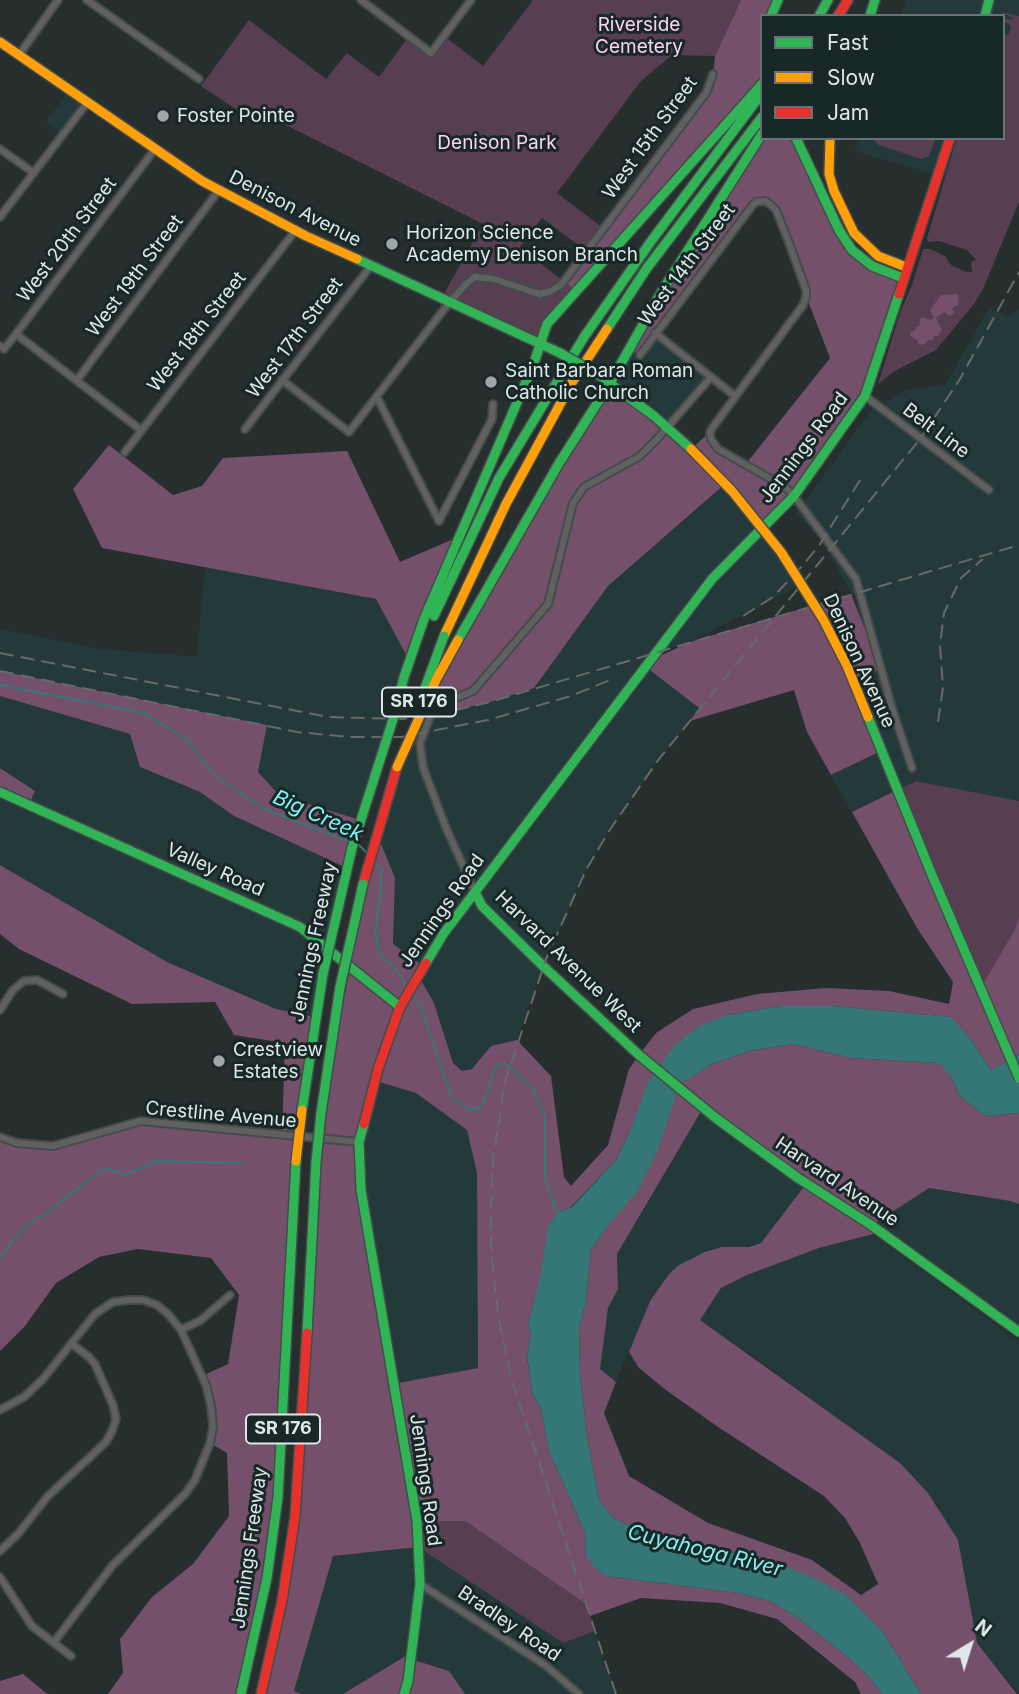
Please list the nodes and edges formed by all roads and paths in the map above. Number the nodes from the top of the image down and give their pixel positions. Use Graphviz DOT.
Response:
graph roads {
  1 [pos="58,0"];
  2 [pos="87,0"];
  3 [pos="361,0"];
  4 [pos="471,0"];
  5 [pos="0,43"];
  6 [pos="19,55"];
  7 [pos="713,74"];
  8 [pos="199,79"];
  9 [pos="757,93"];
  10 [pos="87,103"];
  11 [pos="760,120"];
  12 [pos="760,137"];
  13 [pos="797,140"];
  14 [pos="830,140"];
  15 [pos="949,140"];
  16 [pos="0,149"];
  17 [pos="155,149"];
  18 [pos="34,173"];
  19 [pos="219,190"];
  20 [pos="0,217"];
  21 [pos="295,231"];
  22 [pos="370,267"];
  23 [pos="906,267"];
  24 [pos="903,278"];
  25 [pos="449,303"];
  26 [pos="655,333"];
  27 [pos="16,334"];
  28 [pos="540,342"];
  29 [pos="2,348"];
  30 [pos="640,355"];
  31 [pos="711,377"];
  32 [pos="77,380"];
  33 [pos="282,380"];
  34 [pos="606,380"];
  35 [pos="736,396"];
  36 [pos="865,396"];
  37 [pos="377,397"];
  38 [pos="492,404"];
  39 [pos="667,428"];
  40 [pos="245,429"];
  41 [pos="142,430"];
  42 [pos="125,452"];
  43 [pos="989,490"];
  44 [pos="794,496"];
  45 [pos="427,620"];
  46 [pos="397,768"];
  47 [pos="912,768"];
  48 [pos="0,792"];
  49 [pos="475,892"];
  50 [pos="63,994"];
  51 [pos="402,1003"];
  52 [pos="0,1010"];
  53 [pos="639,1055"];
  54 [pos="1019,1078"];
  55 [pos="0,1137"];
  56 [pos="359,1142"];
  57 [pos="230,1295"];
  58 [pos="181,1330"];
  59 [pos="1019,1332"];
  60 [pos="72,1344"];
  61 [pos="0,1410"];
  62 [pos="0,1551"];
  63 [pos="0,1577"];
  64 [pos="419,1584"];
  65 [pos="55,1641"];
  66 [pos="71,1656"];
  67 [pos="240,1694"];
  68 [pos="261,1694"];
  69 [pos="404,1694"];
  70 [pos="579,1694"];
  1 -- 6 [label="street"];
  2 -- 8 [label="street"];
  3 -- 4 [label="street"];
  5 -- 6 [label="main road, Denison Avenue"];
  6 -- 10 [label="main road, Denison Avenue"];
  7 -- 25 [label="street, West 15th Street"];
  9 -- 28 [label="main road"];
  9 -- 45 [label="main road"];
  10 -- 17 [label="main road, Denison Avenue"];
  10 -- 18 [label="street"];
  11 -- 46 [label="main road, Jennings Freeway / SR 176, bridge"];
  12 -- 34 [label="main road"];
  13 -- 24 [label="main road"];
  14 -- 23 [label="main road"];
  15 -- 23 [label="main road, Jennings Road"];
  16 -- 18 [label="street"];
  17 -- 19 [label="main road, Denison Avenue"];
  17 -- 27 [label="street, West 20th Street"];
  18 -- 20 [label="street"];
  19 -- 21 [label="main road, Denison Avenue"];
  19 -- 32 [label="street, West 19th Street"];
  21 -- 22 [label="main road, Denison Avenue"];
  21 -- 41 [label="street, West 18th Street"];
  22 -- 25 [label="main road, Denison Avenue"];
  22 -- 33 [label="street, West 17th Street"];
  23 -- 24 [label="main road, Jennings Road"];
  24 -- 36 [label="main road, Jennings Road"];
  25 -- 28 [label="main road, Denison Avenue"];
  25 -- 37 [label="street"];
  26 -- 30 [label="street, West 14th Street"];
  26 -- 31 [label="street"];
  26 -- 35 [label="street, West 14th Street"];
  27 -- 29 [label="street, West 20th Street"];
  27 -- 32 [label="street"];
  28 -- 34 [label="main road, Denison Avenue, bridge"];
  28 -- 45 [label="main road"];
  31 -- 35 [label="street"];
  31 -- 39 [label="street"];
  32 -- 41 [label="street"];
  33 -- 37 [label="street"];
  33 -- 40 [label="street, West 17th Street"];
  34 -- 39 [label="main road, Denison Avenue"];
  34 -- 46 [label="main road, bridge"];
  35 -- 44 [label="street"];
  36 -- 43 [label="street, Belt Line"];
  36 -- 44 [label="main road, Jennings Road"];
  37 -- 38 [label="street"];
  39 -- 49 [label="street"];
  39 -- 54 [label="main road, Denison Avenue, bridge"];
  41 -- 42 [label="street, West 18th Street"];
  44 -- 47 [label="street"];
  44 -- 49 [label="main road, Jennings Road"];
  45 -- 67 [label="main road, Jennings Freeway / SR 176, bridge"];
  46 -- 68 [label="main road, Jennings Freeway / SR 176, bridge"];
  48 -- 51 [label="main road, Valley Road"];
  49 -- 51 [label="main road, Jennings Road"];
  49 -- 53 [label="main road, Harvard Avenue West"];
  50 -- 52 [label="street"];
  51 -- 56 [label="main road, Jennings Road"];
  53 -- 59 [label="main road, Harvard Avenue"];
  55 -- 56 [label="street, Crestline Avenue"];
  56 -- 64 [label="main road, Jennings Road"];
  57 -- 58 [label="street"];
  58 -- 60 [label="street"];
  58 -- 65 [label="street"];
  60 -- 61 [label="street"];
  60 -- 62 [label="street"];
  63 -- 65 [label="street"];
  64 -- 69 [label="main road, Jennings Road"];
  64 -- 70 [label="street, Bradley Road"];
  65 -- 66 [label="street"];
}
